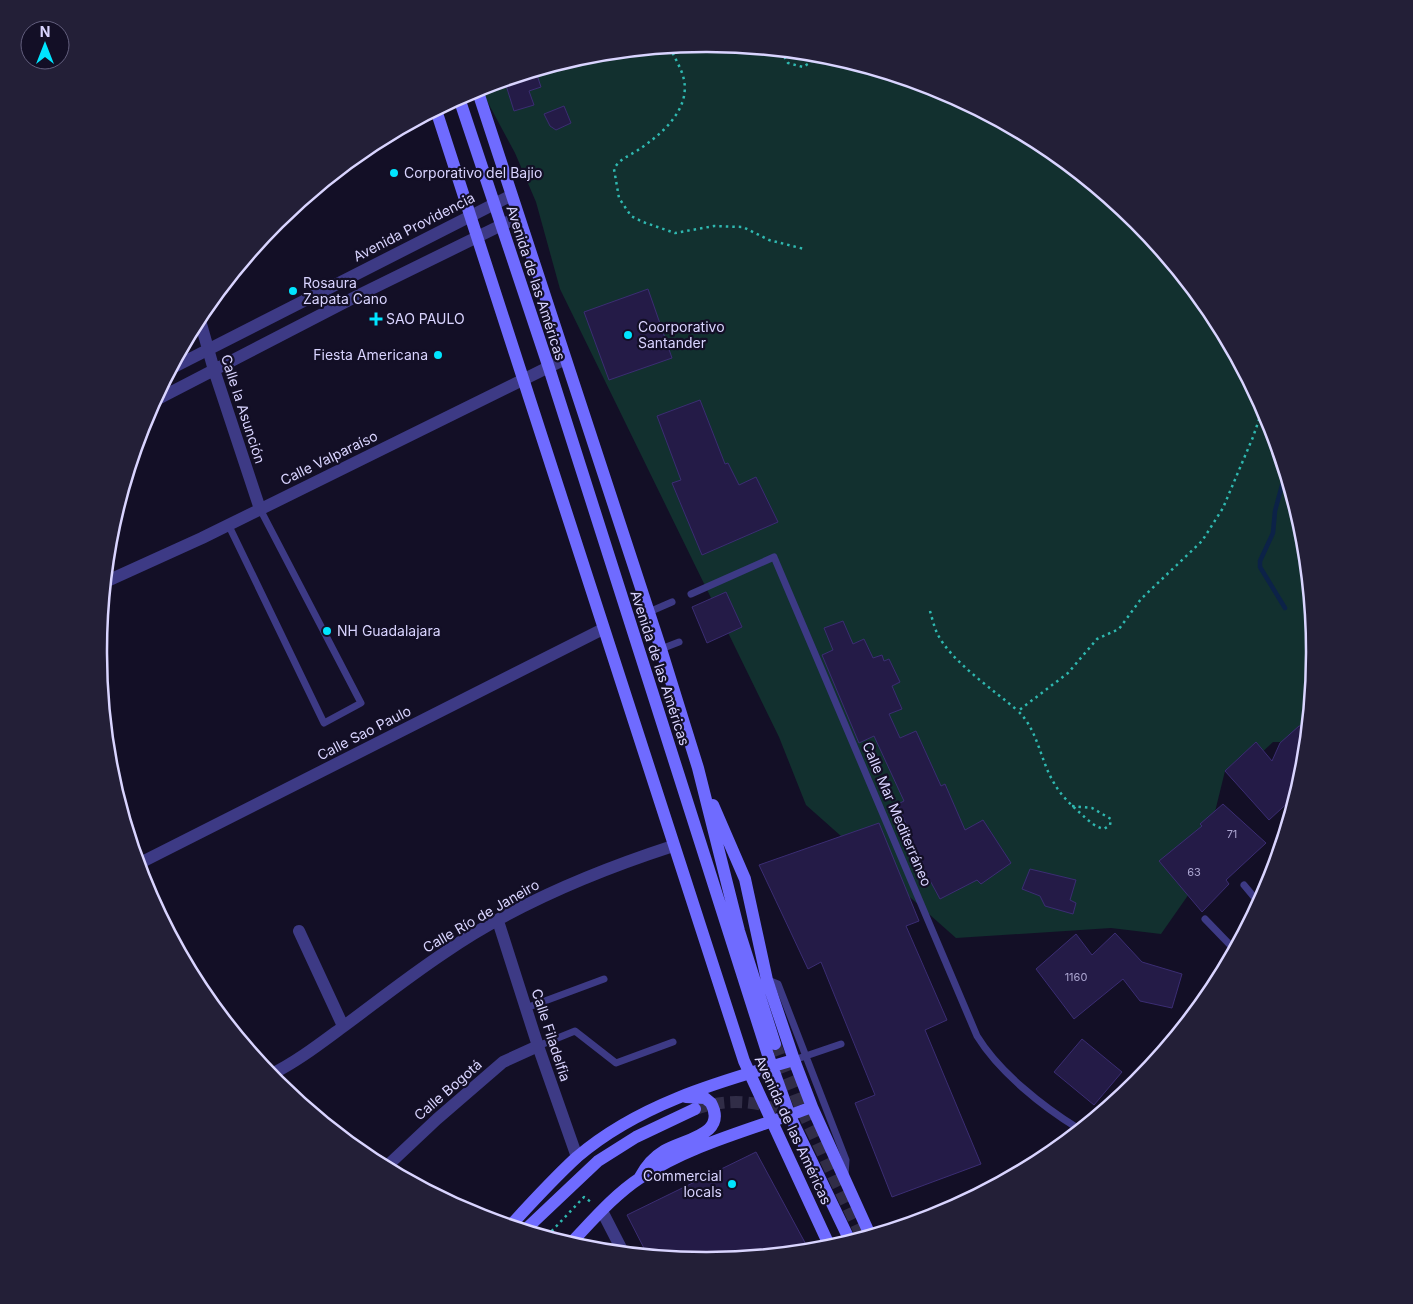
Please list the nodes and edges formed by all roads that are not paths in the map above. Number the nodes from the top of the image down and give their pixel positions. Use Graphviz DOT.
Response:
graph roads {
  1 [pos="479,97"];
  2 [pos="461,105"];
  3 [pos="438,116"];
  4 [pos="510,196"];
  5 [pos="494,203"];
  6 [pos="470,215"];
  7 [pos="518,217"];
  8 [pos="501,225"];
  9 [pos="477,236"];
  10 [pos="202,328"];
  11 [pos="208,349"];
  12 [pos="565,359"];
  13 [pos="181,363"];
  14 [pos="549,368"];
  15 [pos="214,370"];
  16 [pos="523,379"];
  17 [pos="165,395"];
  18 [pos="260,509"];
  19 [pos="228,524"];
  20 [pos="111,579"];
  21 [pos="691,594"];
  22 [pos="672,602"];
  23 [pos="649,612"];
  24 [pos="603,629"];
  25 [pos="679,642"];
  26 [pos="661,649"];
  27 [pos="698,768"];
  28 [pos="673,846"];
  29 [pos="145,860"];
  30 [pos="1244,885"];
  31 [pos="1253,896"];
  32 [pos="1205,919"];
  33 [pos="498,920"];
  34 [pos="299,931"];
  35 [pos="1230,945"];
  36 [pos="604,979"];
  37 [pos="767,980"];
  38 [pos="526,1008"];
  39 [pos="344,1026"];
  40 [pos="673,1042"];
  41 [pos="775,1044"];
  42 [pos="841,1044"];
  43 [pos="538,1046"];
  44 [pos="806,1054"];
  45 [pos="794,1060"];
  46 [pos="772,1066"];
  47 [pos="278,1070"];
  48 [pos="748,1073"];
  49 [pos="680,1097"];
  50 [pos="812,1107"];
  51 [pos="695,1109"];
  52 [pos="790,1116"];
  53 [pos="771,1123"];
  54 [pos="1074,1125"];
  55 [pos="577,1157"];
  56 [pos="392,1162"];
  57 [pos="639,1179"];
  58 [pos="845,1180"];
  59 [pos="602,1211"];
  60 [pos="515,1220"];
  61 [pos="530,1225"];
  62 [pos="867,1229"];
  63 [pos="847,1234"];
  64 [pos="577,1237"];
  65 [pos="826,1239"];
  66 [pos="619,1245"];
  1 -- 4 [label="main road, Avenida de las Américas"];
  2 -- 5 [label="main road, Avenida de las Américas"];
  3 -- 6 [label="main road, Avenida de las Américas"];
  4 -- 5 [label="street, Avenida Providencia"];
  4 -- 7 [label="main road, Avenida de las Américas"];
  5 -- 6 [label="street, Avenida Providencia"];
  5 -- 8 [label="main road, Avenida de las Américas"];
  6 -- 9 [label="main road, Avenida de las Américas"];
  6 -- 11 [label="street, Avenida Providencia"];
  7 -- 8 [label="street"];
  7 -- 12 [label="main road, Avenida de las Américas"];
  8 -- 9 [label="street"];
  8 -- 14 [label="main road, Avenida de las Américas"];
  9 -- 15 [label="street"];
  9 -- 16 [label="main road, Avenida de las Américas"];
  10 -- 11 [label="street, Calle la Asunción"];
  11 -- 13 [label="street, Avenida Providencia"];
  11 -- 15 [label="street, Calle la Asunción"];
  12 -- 14 [label="street, Calle Valparaíso"];
  12 -- 23 [label="main road, Avenida de las Américas"];
  14 -- 16 [label="street, Calle Valparaíso"];
  14 -- 46 [label="main road, Avenida de las Américas"];
  15 -- 17 [label="street"];
  15 -- 18 [label="street, Calle la Asunción"];
  16 -- 18 [label="street, Calle Valparaíso"];
  16 -- 24 [label="main road, Avenida de las Américas"];
  18 -- 19 [label="street, Calle Valparaíso"];
  18 -- 19 [label="lane"];
  19 -- 20 [label="street, Calle Valparaíso"];
  21 -- 54 [label="lane, Calle Mar Mediterráneo"];
  22 -- 23 [label="lane"];
  23 -- 26 [label="main road, Avenida de las Américas"];
  24 -- 28 [label="main road, Avenida de las Américas"];
  24 -- 29 [label="street, Calle Sao Paulo"];
  25 -- 26 [label="lane"];
  26 -- 27 [label="main road, Avenida de las Américas"];
  27 -- 37 [label="main road, Avenida de las Américas"];
  27 -- 41 [label="main road, Avenida de las Américas"];
  28 -- 33 [label="street, Calle Río de Janeiro"];
  28 -- 48 [label="main road, Avenida de las Américas"];
  30 -- 31 [label="lane"];
  32 -- 35 [label="lane"];
  33 -- 38 [label="street, Calle Filadelfia"];
  33 -- 39 [label="street, Calle Río de Janeiro"];
  34 -- 39 [label="street"];
  36 -- 38 [label="lane"];
  37 -- 44 [label="lane"];
  37 -- 45 [label="main road, Avenida de las Américas"];
  38 -- 43 [label="street, Calle Filadelfia"];
  39 -- 47 [label="street, Calle Río de Janeiro"];
  40 -- 43 [label="lane"];
  42 -- 44 [label="lane"];
  43 -- 55 [label="street, Calle Filadelfia"];
  43 -- 56 [label="street, Calle Bogotá"];
  44 -- 45 [label="lane"];
  44 -- 58 [label="lane"];
  45 -- 46 [label="main road"];
  45 -- 50 [label="main road, Avenida de las Américas"];
  46 -- 48 [label="main road"];
  46 -- 52 [label="main road, Avenida de las Américas"];
  48 -- 49 [label="main road"];
  48 -- 53 [label="main road, Avenida de las Américas"];
  49 -- 55 [label="main road"];
  49 -- 57 [label="main road"];
  50 -- 52 [label="main road"];
  50 -- 58 [label="main road, Avenida de las Américas"];
  51 -- 61 [label="main road"];
  52 -- 53 [label="main road"];
  52 -- 63 [label="main road, Avenida de las Américas"];
  53 -- 57 [label="main road"];
  53 -- 65 [label="main road, Avenida de las Américas"];
  55 -- 60 [label="main road"];
  57 -- 59 [label="main road"];
  58 -- 62 [label="main road, Avenida de las Américas"];
  59 -- 64 [label="main road"];
  59 -- 66 [label="street"];
}
